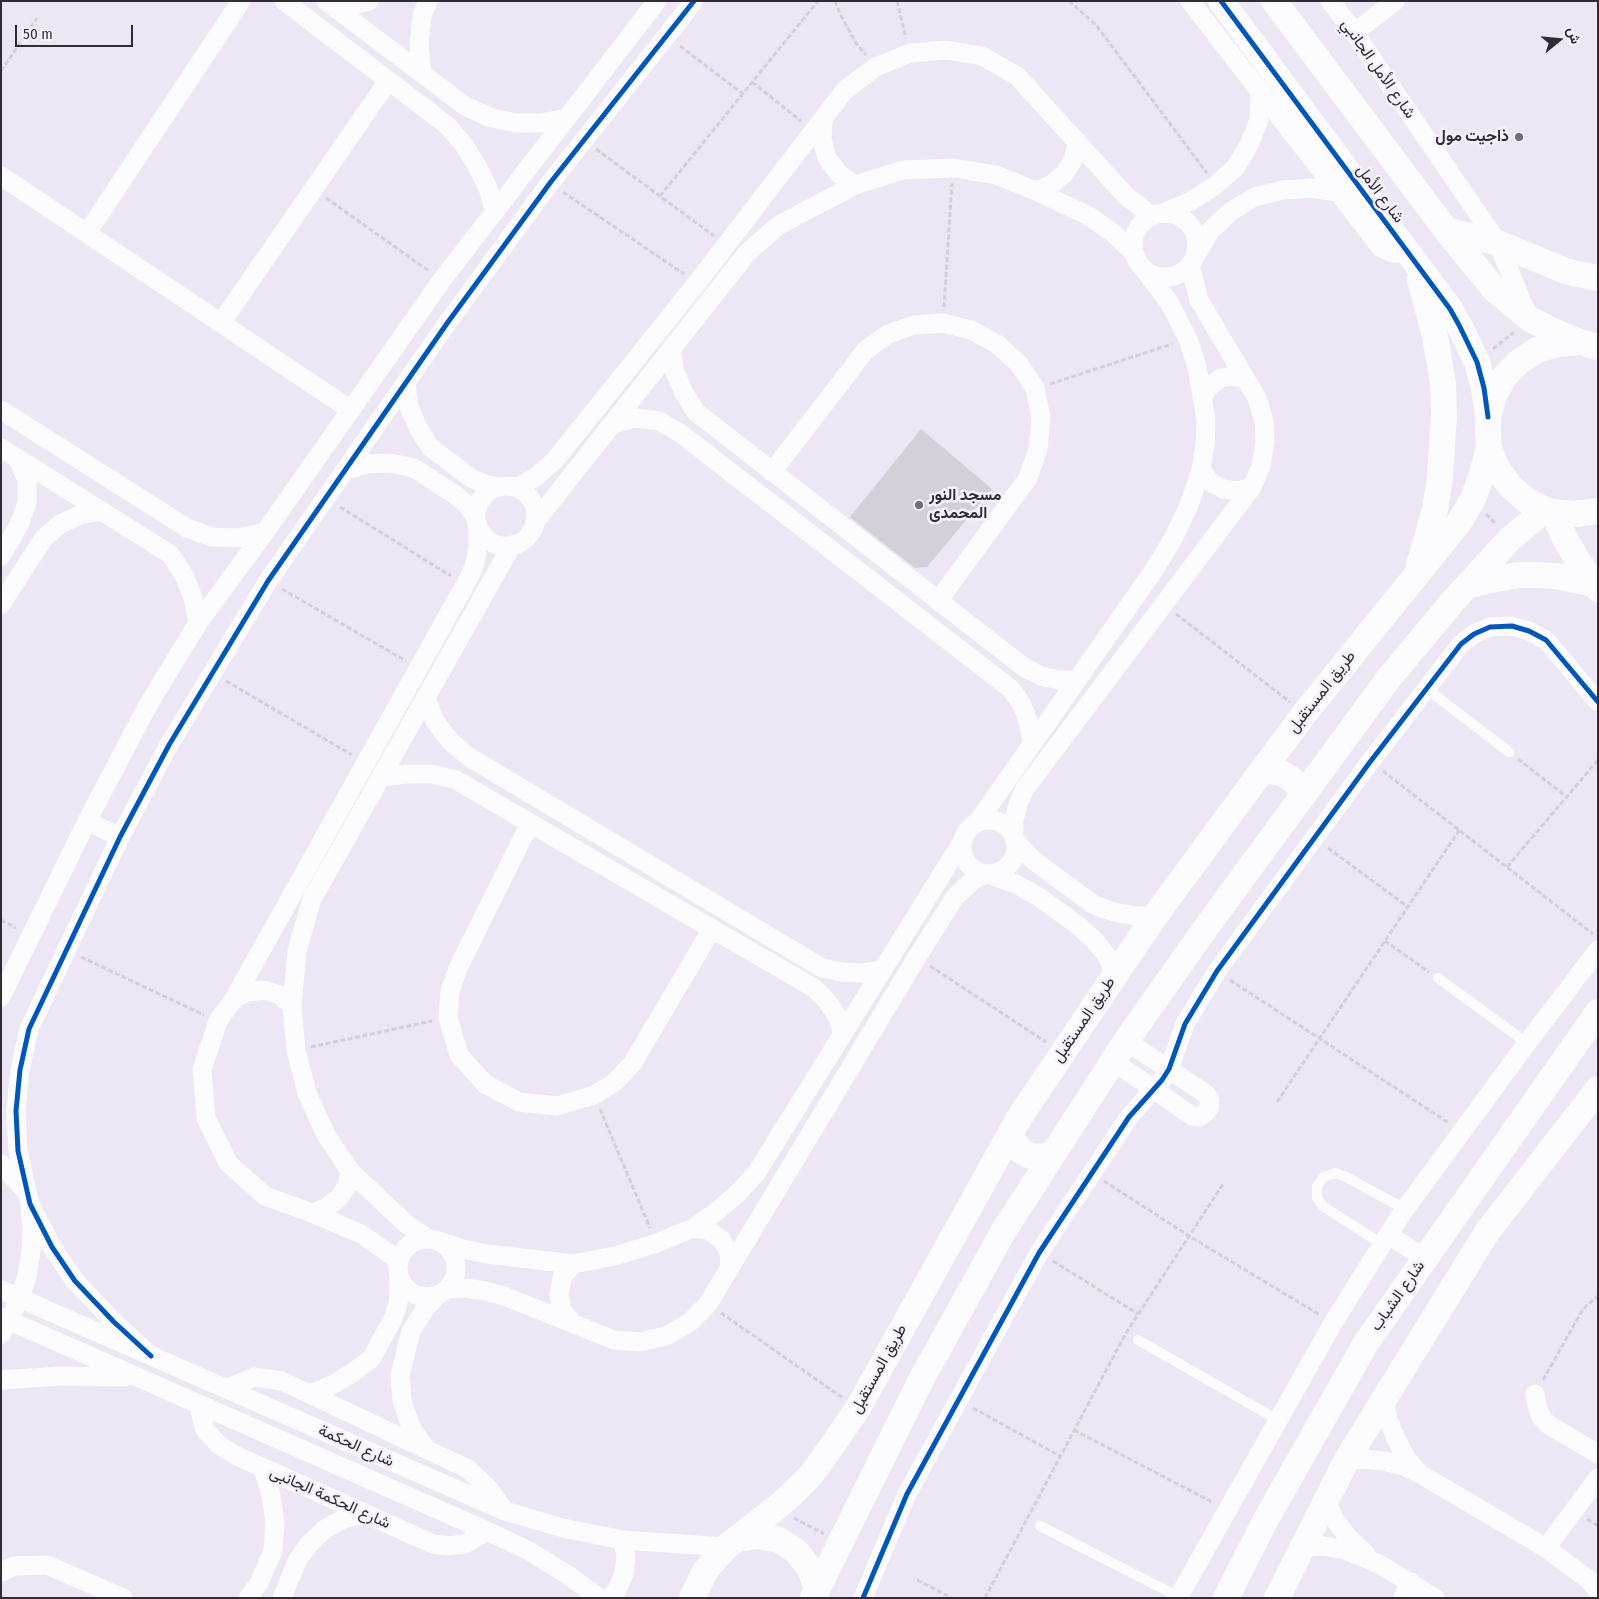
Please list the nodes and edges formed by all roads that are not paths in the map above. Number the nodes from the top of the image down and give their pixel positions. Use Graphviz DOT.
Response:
graph roads {
  1 [pos="241,1"];
  2 [pos="284,1"];
  3 [pos="369,1"];
  4 [pos="428,1"];
  5 [pos="657,1"];
  6 [pos="694,1"];
  7 [pos="1190,1"];
  8 [pos="1221,1"];
  9 [pos="1274,1"];
  10 [pos="1330,1"];
  11 [pos="1395,1"];
  12 [pos="331,5"];
  13 [pos="1354,33"];
  14 [pos="422,73"];
  15 [pos="388,81"];
  16 [pos="1260,93"];
  17 [pos="567,118"];
  18 [pos="818,126"];
  19 [pos="1077,141"];
  20 [pos="1,176"];
  21 [pos="854,185"];
  22 [pos="1036,191"];
  23 [pos="1337,192"];
  24 [pos="495,212"];
  25 [pos="1158,214"];
  26 [pos="1446,230"];
  27 [pos="87,233"];
  28 [pos="1498,243"];
  29 [pos="1409,255"];
  30 [pos="1139,261"];
  31 [pos="1193,261"];
  32 [pos="1598,278"];
  33 [pos="425,306"];
  34 [pos="1530,319"];
  35 [pos="448,322"];
  36 [pos="221,323"];
  37 [pos="1589,344"];
  38 [pos="671,350"];
  39 [pos="1246,378"];
  40 [pos="406,383"];
  41 [pos="1203,395"];
  42 [pos="1,410"];
  43 [pos="351,410"];
  44 [pos="1488,417"];
  45 [pos="613,424"];
  46 [pos="1,448"];
  47 [pos="1489,448"];
  48 [pos="18,459"];
  49 [pos="1201,470"];
  50 [pos="344,471"];
  51 [pos="772,472"];
  52 [pos="508,487"];
  53 [pos="1252,487"];
  54 [pos="101,511"];
  55 [pos="1549,511"];
  56 [pos="1598,511"];
  57 [pos="477,522"];
  58 [pos="535,522"];
  59 [pos="841,525"];
  60 [pos="265,532"];
  61 [pos="512,545"];
  62 [pos="826,546"];
  63 [pos="1,556"];
  64 [pos="1417,572"];
  65 [pos="1467,586"];
  66 [pos="1596,586"];
  67 [pos="938,601"];
  68 [pos="1,604"];
  69 [pos="198,622"];
  70 [pos="1077,680"];
  71 [pos="1426,689"];
  72 [pos="426,698"];
  73 [pos="1598,702"];
  74 [pos="1032,744"];
  75 [pos="1509,752"];
  76 [pos="493,772"];
  77 [pos="1261,772"];
  78 [pos="381,777"];
  79 [pos="480,794"];
  80 [pos="1304,795"];
  81 [pos="87,821"];
  82 [pos="977,823"];
  83 [pos="530,824"];
  84 [pos="120,837"];
  85 [pos="1015,838"];
  86 [pos="962,842"];
  87 [pos="630,853"];
  88 [pos="618,874"];
  89 [pos="987,875"];
  90 [pos="1155,916"];
  91 [pos="712,929"];
  92 [pos="1598,950"];
  93 [pos="882,970"];
  94 [pos="1115,974"];
  95 [pos="1438,978"];
  96 [pos="1,998"];
  97 [pos="234,999"];
  98 [pos="292,1006"];
  99 [pos="1594,1023"];
  100 [pos="843,1033"];
  101 [pos="1527,1043"];
  102 [pos="1120,1051"];
  103 [pos="1169,1069"];
  104 [pos="1598,1089"];
  105 [pos="1154,1090"];
  106 [pos="1011,1132"];
  107 [pos="1053,1153"];
  108 [pos="1,1164"];
  109 [pos="350,1171"];
  110 [pos="28,1198"];
  111 [pos="1405,1209"];
  112 [pos="312,1213"];
  113 [pos="693,1228"];
  114 [pos="434,1240"];
  115 [pos="1385,1240"];
  116 [pos="1425,1258"];
  117 [pos="573,1264"];
  118 [pos="399,1267"];
  119 [pos="730,1267"];
  120 [pos="1,1290"];
  121 [pos="443,1292"];
  122 [pos="20,1298"];
  123 [pos="572,1323"];
  124 [pos="4,1324"];
  125 [pos="1138,1340"];
  126 [pos="151,1356"];
  127 [pos="139,1378"];
  128 [pos="1,1380"];
  129 [pos="226,1389"];
  130 [pos="310,1394"];
  131 [pos="1535,1394"];
  132 [pos="1384,1398"];
  133 [pos="198,1404"];
  134 [pos="1278,1420"];
  135 [pos="426,1449"];
  136 [pos="1598,1454"];
  137 [pos="1346,1461"];
  138 [pos="263,1468"];
  139 [pos="1420,1474"];
  140 [pos="1598,1478"];
  141 [pos="1326,1501"];
  142 [pos="505,1511"];
  143 [pos="364,1513"];
  144 [pos="1040,1526"];
  145 [pos="487,1531"];
  146 [pos="623,1540"];
  147 [pos="732,1543"];
  148 [pos="1302,1547"];
  149 [pos="1546,1548"];
  150 [pos="1379,1564"];
  151 [pos="1,1572"];
  152 [pos="1407,1590"];
  153 [pos="1598,1591"];
  154 [pos="815,1593"];
  155 [pos="122,1597"];
  156 [pos="1178,1597"];
  157 [pos="248,1598"];
  158 [pos="282,1598"];
  159 [pos="599,1598"];
  160 [pos="609,1598"];
  161 [pos="692,1598"];
  162 [pos="862,1598"];
  163 [pos="1226,1598"];
  164 [pos="1276,1598"];
  165 [pos="1435,1598"];
  1 -- 27 [label="street"];
  2 -- 15 [label="street"];
  3 -- 12 [label="street"];
  4 -- 14 [label="street"];
  5 -- 17 [label="street"];
  6 -- 35 [label="street"];
  7 -- 16 [label="street"];
  8 -- 29 [label="main road, شارع الأمل"];
  9 -- 26 [label="main road, شارع الأمل"];
  10 -- 13 [label="street, شارع الأمل الجانبي"];
  11 -- 13 [label="street"];
  12 -- 14 [label="street"];
  13 -- 28 [label="street, شارع الأمل الجانبي"];
  14 -- 17 [label="street"];
  15 -- 24 [label="street"];
  15 -- 36 [label="street"];
  16 -- 23 [label="street"];
  16 -- 25 [label="street"];
  17 -- 24 [label="street"];
  18 -- 19 [label="street"];
  18 -- 21 [label="street"];
  18 -- 52 [label="street"];
  19 -- 22 [label="street"];
  19 -- 25 [label="street"];
  20 -- 27 [label="street"];
  21 -- 22 [label="street"];
  21 -- 38 [label="street"];
  22 -- 30 [label="street"];
  23 -- 29 [label="street"];
  23 -- 31 [label="street"];
  24 -- 33 [label="street"];
  25 -- 30 [label="street"];
  25 -- 31 [label="street"];
  26 -- 28 [label="main road"];
  26 -- 34 [label="main road, شارع الأمل"];
  27 -- 36 [label="street"];
  28 -- 32 [label="main road"];
  28 -- 34 [label="street, شارع الأمل الجانبي"];
  29 -- 44 [label="main road, شارع الأمل"];
  29 -- 64 [label="main road"];
  30 -- 31 [label="street"];
  30 -- 41 [label="street"];
  31 -- 39 [label="street"];
  33 -- 35 [label="street"];
  33 -- 43 [label="street"];
  34 -- 37 [label="main road, شارع الأمل"];
  35 -- 40 [label="street"];
  36 -- 43 [label="street"];
  37 -- 44 [label="main road"];
  38 -- 45 [label="street"];
  38 -- 51 [label="street"];
  39 -- 41 [label="street"];
  39 -- 53 [label="street"];
  40 -- 50 [label="street"];
  40 -- 52 [label="street"];
  41 -- 49 [label="street"];
  42 -- 60 [label="street"];
  43 -- 60 [label="street"];
  44 -- 47 [label="main road"];
  45 -- 58 [label="street"];
  45 -- 62 [label="street"];
  46 -- 48 [label="street"];
  47 -- 55 [label="main road"];
  47 -- 64 [label="main road, طريق المستقبل"];
  48 -- 54 [label="street"];
  48 -- 63 [label="street"];
  49 -- 53 [label="street"];
  49 -- 70 [label="street"];
  50 -- 57 [label="street"];
  50 -- 84 [label="street"];
  51 -- 59 [label="street"];
  51 -- 67 [label="street"];
  52 -- 57 [label="street"];
  52 -- 58 [label="street"];
  53 -- 85 [label="street"];
  54 -- 68 [label="street"];
  54 -- 69 [label="street"];
  55 -- 56 [label="main road"];
  55 -- 65 [label="main road"];
  55 -- 66 [label="main road"];
  57 -- 61 [label="street"];
  57 -- 97 [label="street"];
  58 -- 61 [label="street"];
  59 -- 62 [label="street"];
  59 -- 67 [label="street"];
  60 -- 69 [label="street"];
  61 -- 72 [label="street"];
  62 -- 74 [label="street"];
  64 -- 77 [label="main road, طريق المستقبل"];
  65 -- 66 [label="main road"];
  65 -- 80 [label="main road"];
  67 -- 70 [label="street"];
  69 -- 81 [label="street"];
  70 -- 74 [label="street"];
  71 -- 73 [label="street"];
  71 -- 75 [label="lane"];
  71 -- 103 [label="street"];
  72 -- 76 [label="street"];
  72 -- 78 [label="street"];
  74 -- 82 [label="street"];
  76 -- 79 [label="street"];
  76 -- 87 [label="street"];
  77 -- 80 [label="main road"];
  77 -- 90 [label="main road, طريق المستقبل"];
  78 -- 79 [label="street"];
  78 -- 98 [label="street"];
  79 -- 83 [label="street"];
  80 -- 102 [label="main road"];
  81 -- 84 [label="street"];
  81 -- 96 [label="street"];
  82 -- 85 [label="street"];
  82 -- 86 [label="street"];
  83 -- 88 [label="street"];
  83 -- 91 [label="street"];
  84 -- 110 [label="street"];
  85 -- 89 [label="street"];
  85 -- 90 [label="street"];
  86 -- 89 [label="street"];
  86 -- 93 [label="street"];
  87 -- 88 [label="street"];
  87 -- 93 [label="street"];
  88 -- 91 [label="street"];
  89 -- 94 [label="street"];
  89 -- 119 [label="street"];
  90 -- 94 [label="main road, طريق المستقبل"];
  91 -- 100 [label="street"];
  92 -- 101 [label="street"];
  93 -- 100 [label="street"];
  94 -- 106 [label="main road, طريق المستقبل"];
  95 -- 101 [label="lane"];
  97 -- 98 [label="street"];
  97 -- 112 [label="street"];
  98 -- 109 [label="street"];
  99 -- 116 [label="main road, شارع الشباب"];
  100 -- 113 [label="street"];
  101 -- 111 [label="street"];
  102 -- 103 [label="street"];
  102 -- 105 [label="street"];
  102 -- 107 [label="main road"];
  103 -- 105 [label="street"];
  103 -- 105 [label="street"];
  104 -- 132 [label="main road"];
  105 -- 162 [label="street"];
  106 -- 107 [label="main road"];
  106 -- 147 [label="main road, طريق المستقبل"];
  107 -- 154 [label="main road"];
  108 -- 110 [label="street"];
  109 -- 112 [label="street"];
  109 -- 114 [label="street"];
  110 -- 122 [label="street"];
  110 -- 126 [label="street"];
  111 -- 115 [label="street"];
  111 -- 115 [label="lane"];
  112 -- 118 [label="street"];
  113 -- 117 [label="street"];
  113 -- 119 [label="street"];
  114 -- 117 [label="street"];
  114 -- 118 [label="street"];
  114 -- 121 [label="street"];
  115 -- 116 [label="street"];
  115 -- 134 [label="street"];
  116 -- 163 [label="main road, شارع الشباب"];
  117 -- 123 [label="street"];
  118 -- 121 [label="street"];
  118 -- 130 [label="street"];
  119 -- 123 [label="street"];
  120 -- 122 [label="street, شارع الحكمة"];
  121 -- 123 [label="street"];
  121 -- 135 [label="street"];
  122 -- 124 [label="street"];
  122 -- 126 [label="street, شارع الحكمة"];
  124 -- 127 [label="street, شارع الحكمة"];
  125 -- 134 [label="lane"];
  126 -- 129 [label="street, شارع الحكمة"];
  127 -- 128 [label="street"];
  127 -- 133 [label="street, شارع الحكمة"];
  129 -- 130 [label="street"];
  129 -- 142 [label="street, شارع الحكمة"];
  130 -- 135 [label="street"];
  131 -- 136 [label="street"];
  132 -- 137 [label="main road"];
  132 -- 139 [label="street"];
  133 -- 138 [label="street, شارع الحكمة الجانبى"];
  133 -- 145 [label="street, شارع الحكمة"];
  134 -- 156 [label="street"];
  135 -- 142 [label="street"];
  137 -- 139 [label="street"];
  137 -- 141 [label="main road"];
  138 -- 143 [label="street, شارع الحكمة الجانبى"];
  138 -- 157 [label="street"];
  139 -- 149 [label="street"];
  140 -- 149 [label="street"];
  141 -- 148 [label="main road"];
  141 -- 150 [label="street"];
  142 -- 146 [label="street, شارع الحكمة"];
  143 -- 145 [label="street, شارع الحكمة الجانبى"];
  143 -- 158 [label="street"];
  144 -- 156 [label="lane"];
  145 -- 159 [label="street, شارع الحكمة"];
  146 -- 147 [label="street, شارع الحكمة"];
  146 -- 160 [label="street"];
  147 -- 154 [label="main road"];
  147 -- 161 [label="main road, طريق المستقبل"];
  148 -- 150 [label="street"];
  148 -- 164 [label="main road"];
  149 -- 153 [label="street"];
  150 -- 152 [label="street"];
  151 -- 155 [label="street"];
  152 -- 165 [label="street"];
}
